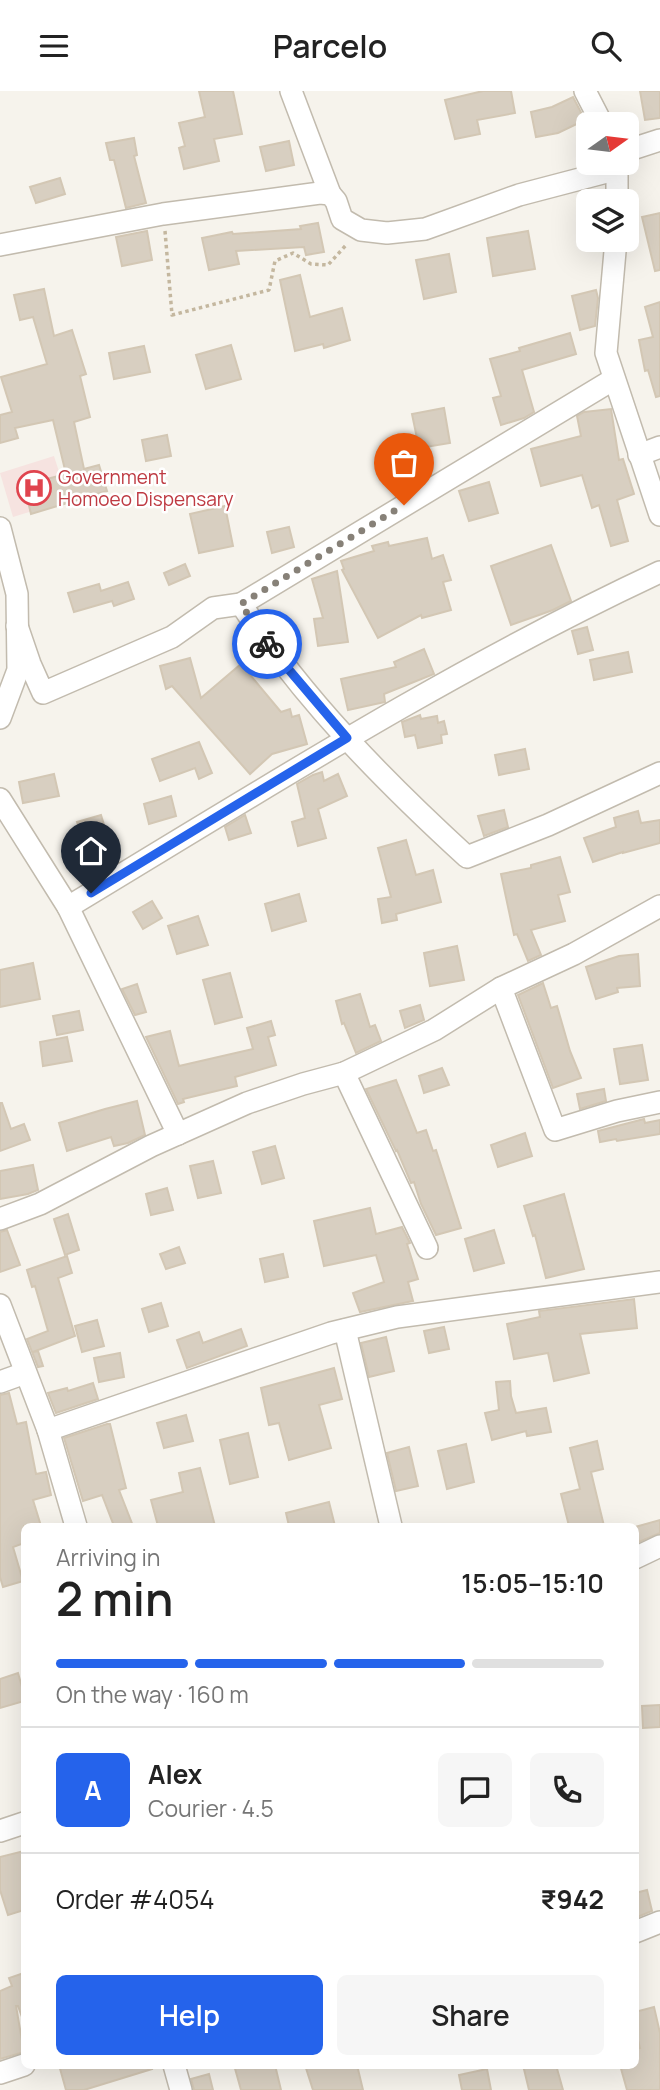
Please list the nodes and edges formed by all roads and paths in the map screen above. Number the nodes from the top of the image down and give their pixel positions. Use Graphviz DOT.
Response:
graph roads {
  1 [pos="291,91"];
  2 [pos="585,91"];
  3 [pos="596,112"];
  4 [pos="660,140"];
  5 [pos="639,151"];
  6 [pos="579,175"];
  7 [pos="330,194"];
  8 [pos="163,214"];
  9 [pos="359,228"];
  10 [pos="0,245"];
  11 [pos="615,252"];
  12 [pos="614,379"];
  13 [pos="660,447"];
  14 [pos="639,455"];
  15 [pos="660,515"];
  16 [pos="0,528"];
  17 [pos="660,572"];
  18 [pos="241,604"];
  19 [pos="17,626"];
  20 [pos="0,718"];
  21 [pos="347,738"];
  22 [pos="660,773"];
  23 [pos="0,799"];
  24 [pos="660,905"];
  25 [pos="68,907"];
  26 [pos="501,988"];
  27 [pos="344,1073"];
  28 [pos="660,1102"];
  29 [pos="178,1134"];
  30 [pos="0,1219"];
  31 [pos="427,1248"];
  32 [pos="660,1282"];
  33 [pos="0,1305"];
  34 [pos="345,1330"];
  35 [pos="25,1373"];
  36 [pos="0,1382"];
  37 [pos="48,1430"];
  38 [pos="75,1523"];
  39 [pos="390,1523"];
  40 [pos="660,1546"];
  41 [pos="639,1556"];
  42 [pos="21,1824"];
  43 [pos="0,1831"];
  44 [pos="660,1922"];
  45 [pos="639,1930"];
  46 [pos="21,2066"];
  47 [pos="175,2069"];
  48 [pos="0,2073"];
  49 [pos="181,2090"];
  1 -- 7 [label="street"];
  2 -- 3 [label="street"];
  4 -- 5 [label="street"];
  6 -- 9 [label="street"];
  7 -- 8 [label="street"];
  7 -- 9 [label="street"];
  8 -- 9 [label="path"];
  8 -- 10 [label="street"];
  11 -- 12 [label="street"];
  12 -- 14 [label="street"];
  12 -- 18 [label="street"];
  13 -- 14 [label="street"];
  14 -- 15 [label="street"];
  16 -- 19 [label="street"];
  17 -- 21 [label="street"];
  18 -- 19 [label="street"];
  18 -- 21 [label="street"];
  19 -- 20 [label="street"];
  21 -- 22 [label="street"];
  21 -- 25 [label="street"];
  23 -- 25 [label="street"];
  24 -- 26 [label="street"];
  25 -- 29 [label="street"];
  26 -- 27 [label="street"];
  26 -- 28 [label="street"];
  27 -- 29 [label="street"];
  27 -- 31 [label="street"];
  29 -- 30 [label="street"];
  32 -- 34 [label="street"];
  33 -- 35 [label="street"];
  34 -- 37 [label="street"];
  34 -- 39 [label="street"];
  35 -- 36 [label="street"];
  35 -- 37 [label="street"];
  37 -- 38 [label="street"];
  40 -- 41 [label="street"];
  42 -- 43 [label="street"];
  44 -- 45 [label="street"];
  46 -- 48 [label="street"];
  47 -- 49 [label="street"];
}
